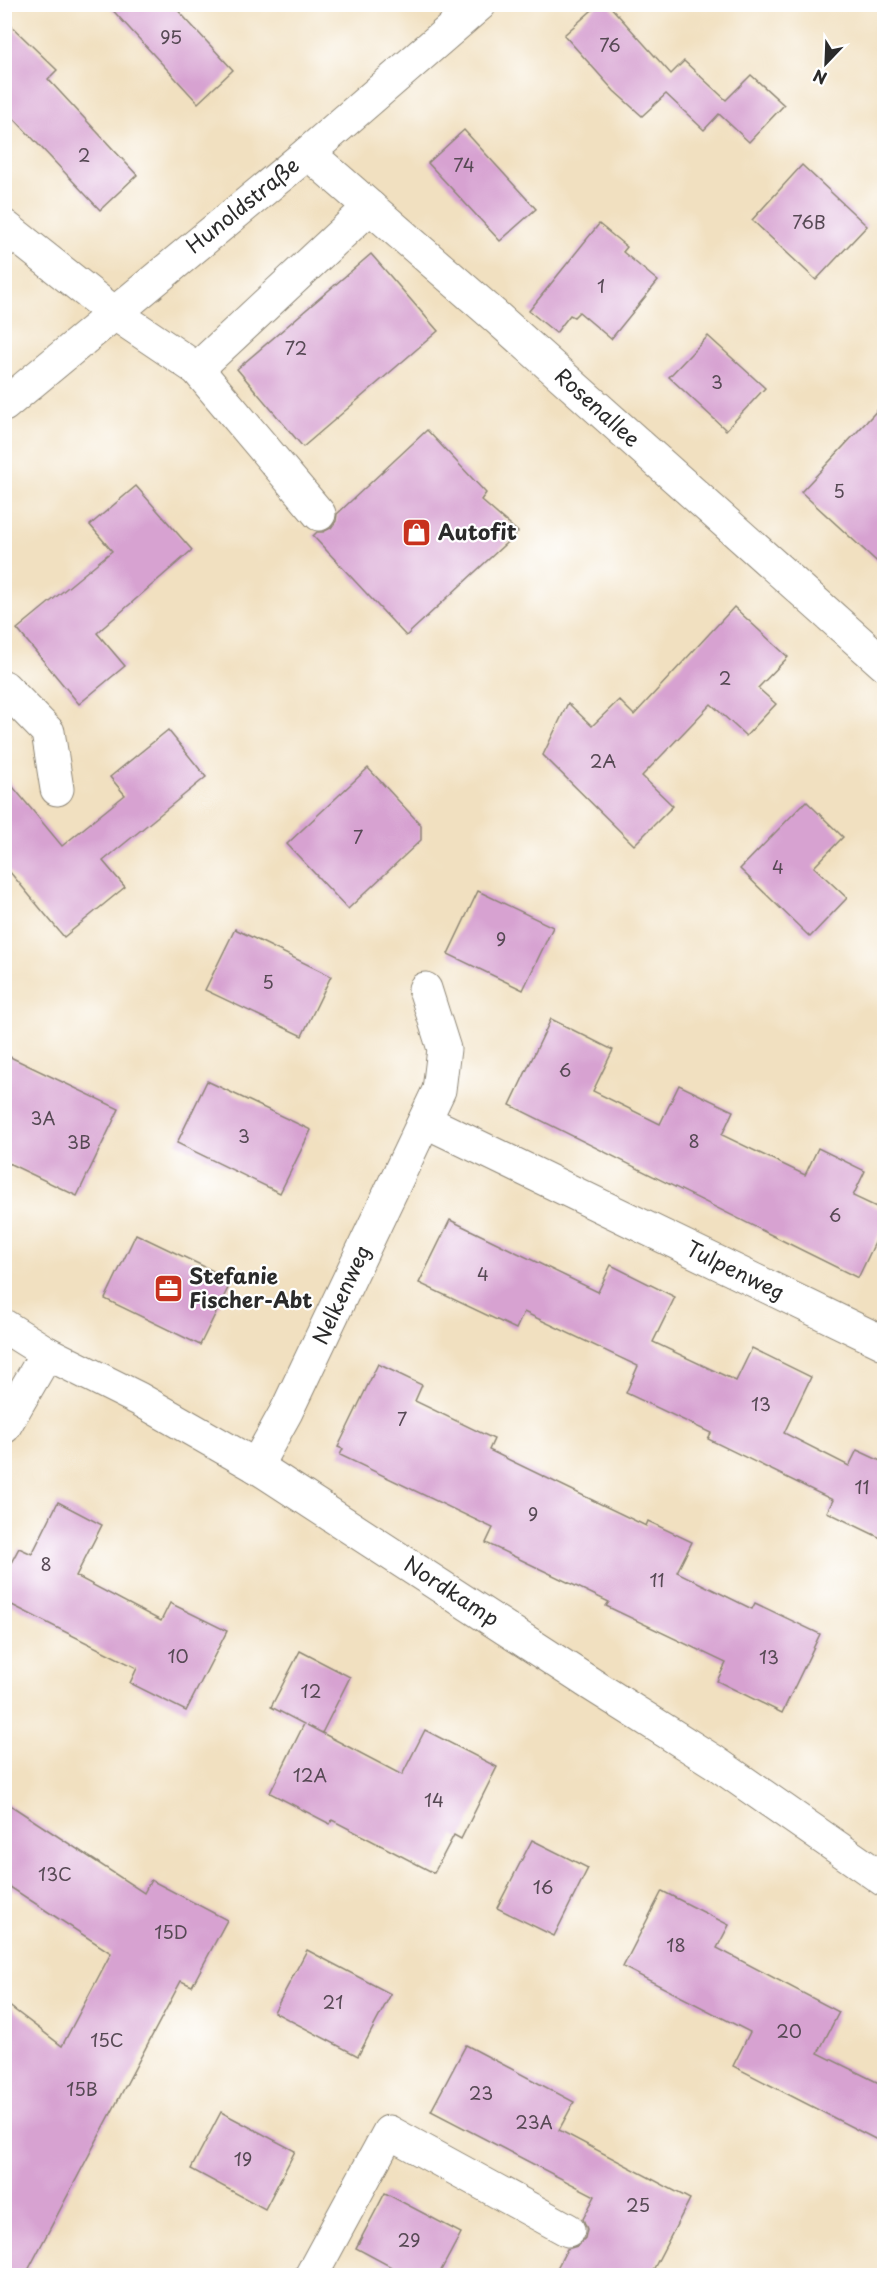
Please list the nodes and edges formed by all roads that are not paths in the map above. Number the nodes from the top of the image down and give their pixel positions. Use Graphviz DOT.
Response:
graph roads {
  1 [pos="480,4"];
  2 [pos="308,153"];
  3 [pos="370,207"];
  4 [pos="4,226"];
  5 [pos="114,313"];
  6 [pos="197,369"];
  7 [pos="4,405"];
  8 [pos="319,514"];
  9 [pos="885,664"];
  10 [pos="4,687"];
  11 [pos="57,789"];
  12 [pos="424,989"];
  13 [pos="425,1122"];
  14 [pos="4,1326"];
  15 [pos="885,1343"];
  16 [pos="47,1353"];
  17 [pos="4,1427"];
  18 [pos="256,1466"];
  19 [pos="885,1880"];
  20 [pos="568,2230"];
  21 [pos="311,2276"];
  1 -- 2 [label="street, Hunoldstraße"];
  2 -- 3 [label="street, Rosenallee"];
  2 -- 5 [label="street, Hunoldstraße"];
  3 -- 6 [label="street"];
  3 -- 9 [label="street, Rosenallee"];
  4 -- 5 [label="street"];
  5 -- 6 [label="street"];
  5 -- 7 [label="street, Hunoldstraße"];
  6 -- 8 [label="street"];
  10 -- 11 [label="street"];
  12 -- 13 [label="street, Nelkenweg"];
  13 -- 15 [label="street, Tulpenweg"];
  13 -- 18 [label="street, Nelkenweg"];
  14 -- 16 [label="street, Nordkamp"];
  16 -- 17 [label="street"];
  16 -- 18 [label="street, Nordkamp"];
  18 -- 19 [label="street, Nordkamp"];
  20 -- 21 [label="street"];
}
